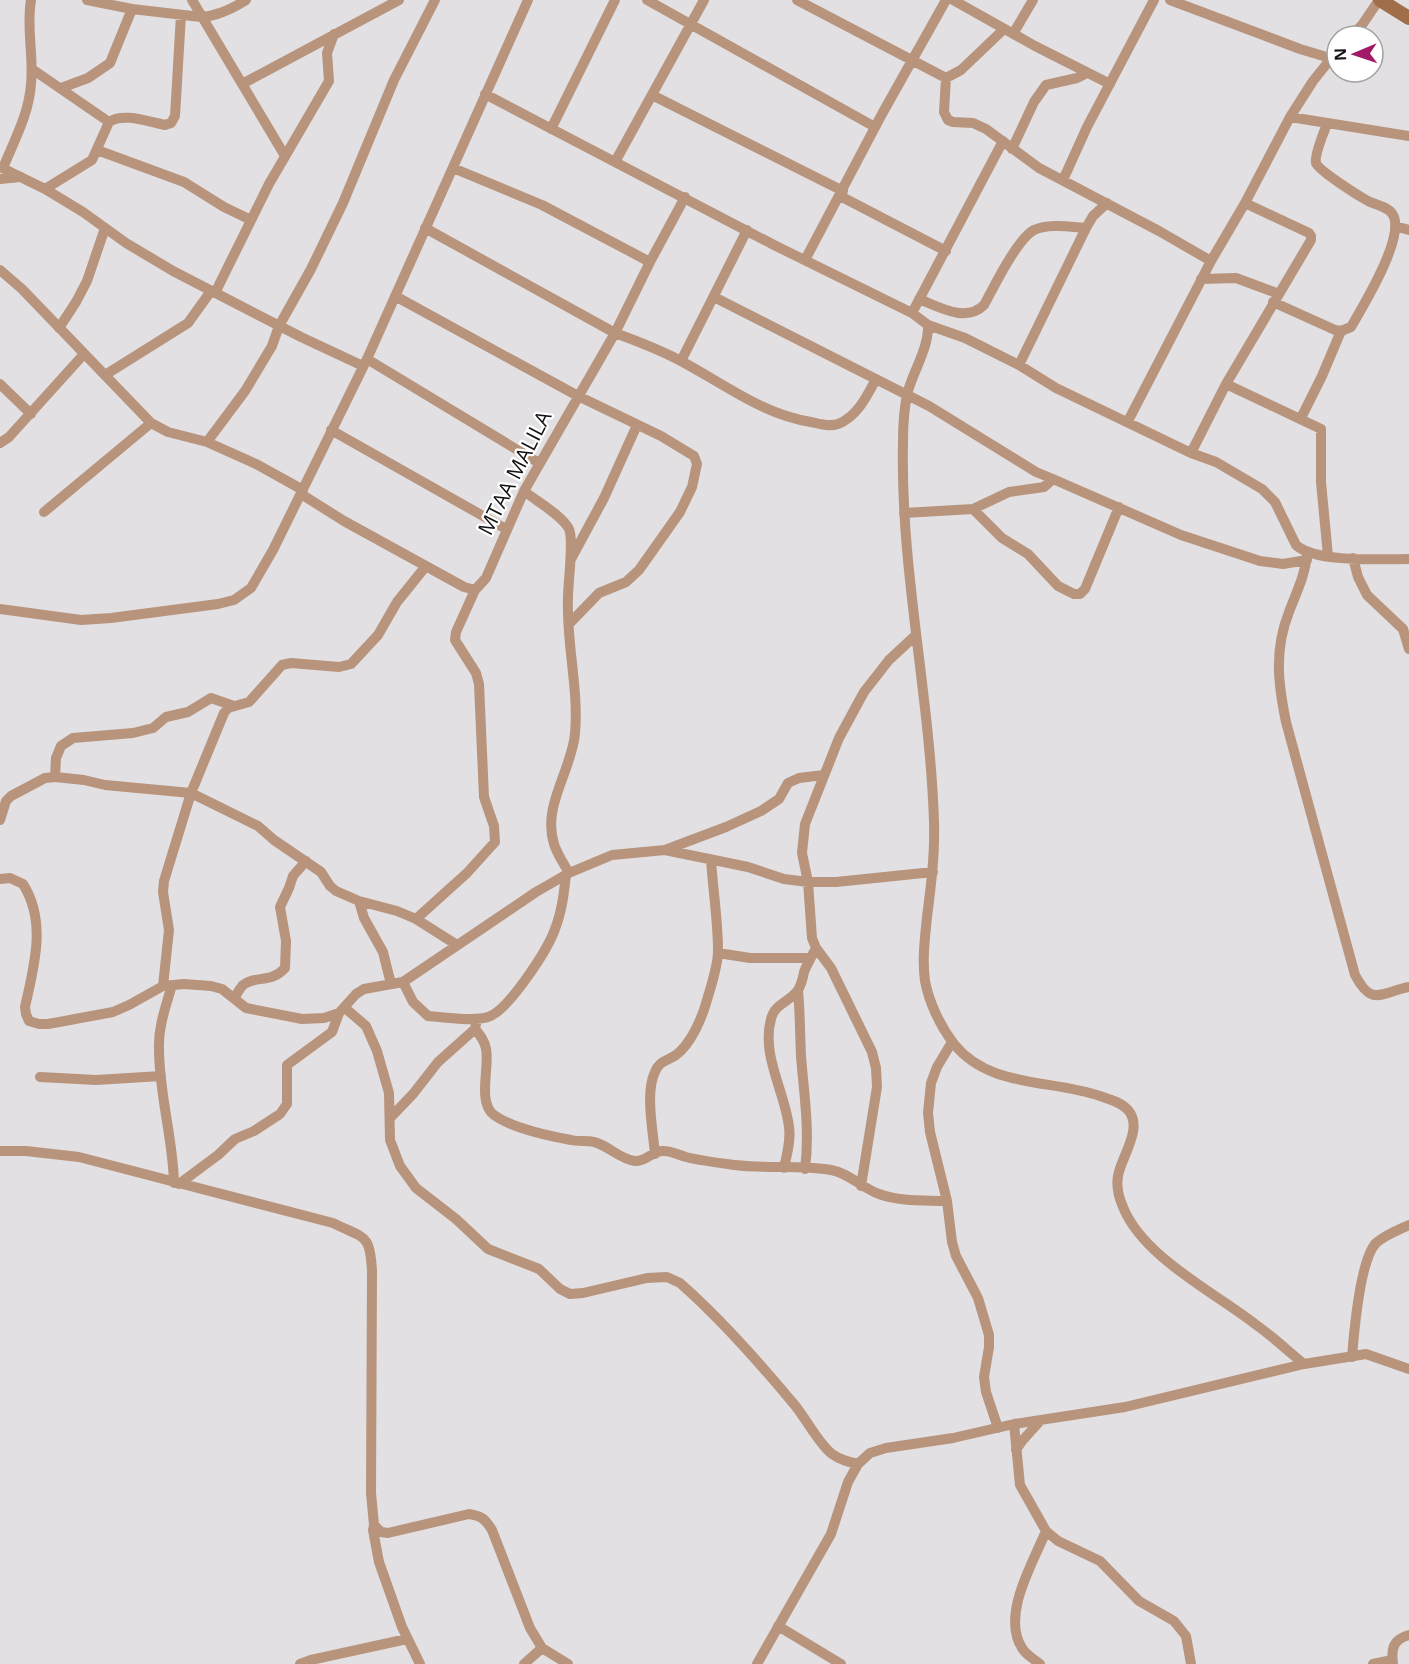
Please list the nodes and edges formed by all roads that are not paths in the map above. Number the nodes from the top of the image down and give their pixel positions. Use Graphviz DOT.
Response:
graph roads {
  1 [pos="31,0"];
  2 [pos="87,0"];
  3 [pos="192,0"];
  4 [pos="246,0"];
  5 [pos="399,0"];
  6 [pos="435,0"];
  7 [pos="528,0"];
  8 [pos="615,0"];
  9 [pos="647,0"];
  10 [pos="704,0"];
  11 [pos="797,0"];
  12 [pos="946,0"];
  13 [pos="953,0"];
  14 [pos="1033,0"];
  15 [pos="1154,0"];
  16 [pos="1170,0"];
  17 [pos="1379,0"];
  18 [pos="132,9"];
  19 [pos="181,15"];
  20 [pos="201,16"];
  21 [pos="1409,18"];
  22 [pos="1363,24"];
  23 [pos="692,25"];
  24 [pos="1008,31"];
  25 [pos="334,34"];
  26 [pos="1325,53"];
  27 [pos="913,62"];
  28 [pos="1325,67"];
  29 [pos="32,69"];
  30 [pos="1087,73"];
  31 [pos="946,78"];
  32 [pos="242,84"];
  33 [pos="1110,84"];
  34 [pos="61,88"];
  35 [pos="485,94"];
  36 [pos="652,95"];
  37 [pos="1290,117"];
  38 [pos="109,122"];
  39 [pos="1327,124"];
  40 [pos="875,127"];
  41 [pos="551,129"];
  42 [pos="1409,136"];
  43 [pos="1003,141"];
  44 [pos="1012,149"];
  45 [pos="97,150"];
  46 [pos="285,156"];
  47 [pos="615,162"];
  48 [pos="453,168"];
  49 [pos="1,171"];
  50 [pos="1063,180"];
  51 [pos="45,189"];
  52 [pos="841,193"];
  53 [pos="685,197"];
  54 [pos="1107,203"];
  55 [pos="1245,203"];
  56 [pos="251,220"];
  57 [pos="1395,226"];
  58 [pos="105,228"];
  59 [pos="425,228"];
  60 [pos="1086,228"];
  61 [pos="747,230"];
  62 [pos="1409,230"];
  63 [pos="945,251"];
  64 [pos="805,261"];
  65 [pos="1210,261"];
  66 [pos="650,262"];
  67 [pos="0,270"];
  68 [pos="1201,279"];
  69 [pos="213,292"];
  70 [pos="395,296"];
  71 [pos="714,297"];
  72 [pos="1276,298"];
  73 [pos="919,299"];
  74 [pos="912,313"];
  75 [pos="928,325"];
  76 [pos="279,326"];
  77 [pos="59,327"];
  78 [pos="1341,330"];
  79 [pos="615,333"];
  80 [pos="84,354"];
  81 [pos="681,361"];
  82 [pos="365,362"];
  83 [pos="1020,364"];
  84 [pos="105,375"];
  85 [pos="876,379"];
  86 [pos="0,384"];
  87 [pos="1226,384"];
  88 [pos="907,395"];
  89 [pos="578,396"];
  90 [pos="31,414"];
  91 [pos="1301,418"];
  92 [pos="1128,421"];
  93 [pos="151,423"];
  94 [pos="638,425"];
  95 [pos="332,430"];
  96 [pos="207,442"];
  97 [pos="0,443"];
  98 [pos="1191,453"];
  99 [pos="539,463"];
  100 [pos="1053,479"];
  101 [pos="524,491"];
  102 [pos="302,492"];
  103 [pos="1119,507"];
  104 [pos="973,509"];
  105 [pos="44,512"];
  106 [pos="904,513"];
  107 [pos="506,529"];
  108 [pos="1307,556"];
  109 [pos="1328,556"];
  110 [pos="1353,558"];
  111 [pos="1409,559"];
  112 [pos="570,562"];
  113 [pos="426,566"];
  114 [pos="475,590"];
  115 [pos="0,609"];
  116 [pos="569,624"];
  117 [pos="916,635"];
  118 [pos="1409,649"];
  119 [pos="234,706"];
  120 [pos="824,775"];
  121 [pos="55,777"];
  122 [pos="190,794"];
  123 [pos="0,820"];
  124 [pos="665,850"];
  125 [pos="711,860"];
  126 [pos="306,861"];
  127 [pos="933,872"];
  128 [pos="567,873"];
  129 [pos="0,879"];
  130 [pos="808,882"];
  131 [pos="359,901"];
  132 [pos="416,920"];
  133 [pos="457,945"];
  134 [pos="816,948"];
  135 [pos="718,953"];
  136 [pos="810,958"];
  137 [pos="403,982"];
  138 [pos="391,984"];
  139 [pos="167,985"];
  140 [pos="1409,987"];
  141 [pos="798,990"];
  142 [pos="234,998"];
  143 [pos="342,1010"];
  144 [pos="478,1018"];
  145 [pos="475,1029"];
  146 [pos="952,1042"];
  147 [pos="160,1076"];
  148 [pos="40,1077"];
  149 [pos="390,1118"];
  150 [pos="0,1151"];
  151 [pos="655,1154"];
  152 [pos="784,1167"];
  153 [pos="805,1169"];
  154 [pos="177,1184"];
  155 [pos="861,1186"];
  156 [pos="947,1201"];
  157 [pos="1409,1225"];
  158 [pos="1352,1356"];
  159 [pos="1304,1364"];
  160 [pos="1409,1369"];
  161 [pos="1041,1420"];
  162 [pos="1014,1424"];
  163 [pos="998,1428"];
  164 [pos="1016,1451"];
  165 [pos="858,1464"];
  166 [pos="374,1524"];
  167 [pos="1046,1532"];
  168 [pos="778,1626"];
  169 [pos="1409,1635"];
  170 [pos="407,1639"];
  171 [pos="542,1648"];
  172 [pos="1392,1662"];
  173 [pos="300,1664"];
  174 [pos="420,1664"];
  175 [pos="524,1664"];
  176 [pos="568,1664"];
  177 [pos="757,1664"];
  178 [pos="841,1664"];
  179 [pos="1040,1664"];
  180 [pos="1191,1664"];
  181 [pos="1373,1664"];
  1 -- 29 [label="street"];
  2 -- 18 [label="street"];
  3 -- 20 [label="street"];
  4 -- 20 [label="street"];
  5 -- 25 [label="street"];
  6 -- 76 [label="street"];
  7 -- 35 [label="street"];
  8 -- 41 [label="street"];
  9 -- 23 [label="street"];
  10 -- 23 [label="street"];
  11 -- 27 [label="street"];
  12 -- 27 [label="street"];
  13 -- 24 [label="street"];
  14 -- 24 [label="street"];
  15 -- 33 [label="street"];
  16 -- 26 [label="street"];
  17 -- 21 [label="main road"];
  17 -- 22 [label="street"];
  18 -- 19 [label="street"];
  18 -- 34 [label="street"];
  19 -- 20 [label="street"];
  19 -- 38 [label="street"];
  20 -- 32 [label="street"];
  23 -- 36 [label="street"];
  23 -- 40 [label="street"];
  24 -- 30 [label="street"];
  24 -- 31 [label="street"];
  25 -- 32 [label="street"];
  25 -- 46 [label="street"];
  27 -- 31 [label="street"];
  27 -- 40 [label="street"];
  28 -- 37 [label="street"];
  29 -- 34 [label="street"];
  29 -- 49 [label="street"];
  30 -- 33 [label="street"];
  30 -- 44 [label="street"];
  31 -- 43 [label="street"];
  32 -- 46 [label="street"];
  33 -- 50 [label="street"];
  34 -- 38 [label="street"];
  35 -- 41 [label="street"];
  35 -- 48 [label="street"];
  36 -- 47 [label="street"];
  36 -- 52 [label="street"];
  37 -- 39 [label="street"];
  37 -- 55 [label="street"];
  38 -- 45 [label="street"];
  39 -- 42 [label="street"];
  39 -- 57 [label="street"];
  40 -- 52 [label="street"];
  41 -- 47 [label="street"];
  43 -- 44 [label="street"];
  43 -- 63 [label="street"];
  44 -- 50 [label="street"];
  45 -- 51 [label="street"];
  45 -- 56 [label="street"];
  46 -- 56 [label="street"];
  47 -- 53 [label="street"];
  48 -- 59 [label="street"];
  48 -- 66 [label="street"];
  49 -- 51 [label="street"];
  50 -- 54 [label="street"];
  51 -- 58 [label="street"];
  52 -- 63 [label="street"];
  52 -- 64 [label="street"];
  53 -- 61 [label="street"];
  53 -- 66 [label="street, MTAA MALILA"];
  54 -- 60 [label="street"];
  54 -- 65 [label="street"];
  55 -- 65 [label="street"];
  55 -- 72 [label="street"];
  56 -- 69 [label="street"];
  57 -- 62 [label="street"];
  57 -- 78 [label="street"];
  58 -- 69 [label="street"];
  58 -- 77 [label="street"];
  59 -- 70 [label="street"];
  59 -- 79 [label="street"];
  60 -- 73 [label="street"];
  60 -- 83 [label="street"];
  61 -- 64 [label="street"];
  61 -- 71 [label="street"];
  63 -- 73 [label="street"];
  64 -- 74 [label="street"];
  65 -- 68 [label="street"];
  66 -- 79 [label="street, MTAA MALILA"];
  67 -- 77 [label="street"];
  68 -- 72 [label="street"];
  68 -- 92 [label="street"];
  69 -- 76 [label="street"];
  69 -- 84 [label="street"];
  70 -- 82 [label="street"];
  70 -- 89 [label="street"];
  71 -- 81 [label="street"];
  71 -- 85 [label="street"];
  72 -- 78 [label="street"];
  72 -- 87 [label="street"];
  73 -- 74 [label="street"];
  74 -- 75 [label="street"];
  75 -- 83 [label="street"];
  75 -- 88 [label="street"];
  76 -- 82 [label="street"];
  76 -- 96 [label="street"];
  77 -- 80 [label="street"];
  78 -- 91 [label="street"];
  79 -- 81 [label="street"];
  79 -- 89 [label="street, MTAA MALILA"];
  80 -- 84 [label="street"];
  80 -- 90 [label="street"];
  81 -- 85 [label="street"];
  82 -- 95 [label="street"];
  82 -- 99 [label="street"];
  83 -- 92 [label="street"];
  84 -- 93 [label="street"];
  85 -- 88 [label="street"];
  86 -- 90 [label="street"];
  87 -- 91 [label="street"];
  87 -- 98 [label="street"];
  88 -- 100 [label="street"];
  88 -- 106 [label="street"];
  89 -- 94 [label="street"];
  89 -- 99 [label="street, MTAA MALILA"];
  90 -- 97 [label="street"];
  91 -- 109 [label="street"];
  92 -- 98 [label="street"];
  93 -- 96 [label="street"];
  93 -- 105 [label="street"];
  94 -- 112 [label="street"];
  94 -- 116 [label="street"];
  95 -- 102 [label="street"];
  95 -- 107 [label="street"];
  96 -- 102 [label="street"];
  98 -- 108 [label="street"];
  99 -- 101 [label="street, MTAA MALILA"];
  100 -- 103 [label="street"];
  100 -- 104 [label="street"];
  101 -- 107 [label="street, MTAA MALILA"];
  101 -- 112 [label="street"];
  102 -- 113 [label="street"];
  102 -- 115 [label="street"];
  103 -- 104 [label="street"];
  103 -- 108 [label="street"];
  104 -- 106 [label="street"];
  106 -- 117 [label="street"];
  107 -- 114 [label="street, MTAA MALILA"];
  108 -- 109 [label="street"];
  108 -- 140 [label="street"];
  109 -- 110 [label="street"];
  110 -- 111 [label="street"];
  110 -- 118 [label="street"];
  112 -- 116 [label="street"];
  113 -- 114 [label="street"];
  113 -- 119 [label="street"];
  114 -- 132 [label="street, MTAA MALILA"];
  116 -- 128 [label="street"];
  117 -- 120 [label="street"];
  117 -- 127 [label="street"];
  119 -- 121 [label="street"];
  119 -- 122 [label="street"];
  120 -- 124 [label="street"];
  120 -- 130 [label="street"];
  121 -- 122 [label="street"];
  121 -- 123 [label="street"];
  122 -- 126 [label="street"];
  122 -- 139 [label="street"];
  124 -- 125 [label="street"];
  124 -- 128 [label="street"];
  125 -- 130 [label="street"];
  125 -- 135 [label="street"];
  126 -- 131 [label="street"];
  126 -- 142 [label="street"];
  127 -- 130 [label="street"];
  127 -- 146 [label="street"];
  128 -- 133 [label="street"];
  128 -- 144 [label="street"];
  129 -- 139 [label="street"];
  130 -- 134 [label="street"];
  131 -- 132 [label="street"];
  131 -- 138 [label="street"];
  132 -- 133 [label="street"];
  133 -- 137 [label="street"];
  134 -- 136 [label="street"];
  134 -- 155 [label="street"];
  135 -- 136 [label="street"];
  135 -- 151 [label="street"];
  136 -- 141 [label="street"];
  137 -- 138 [label="street"];
  137 -- 144 [label="street"];
  138 -- 143 [label="street"];
  139 -- 142 [label="street"];
  139 -- 147 [label="street"];
  141 -- 152 [label="street"];
  141 -- 153 [label="street"];
  142 -- 143 [label="street"];
  143 -- 149 [label="street"];
  143 -- 154 [label="street"];
  144 -- 145 [label="street"];
  145 -- 149 [label="street"];
  145 -- 151 [label="street"];
  146 -- 156 [label="street"];
  146 -- 159 [label="street"];
  147 -- 148 [label="street"];
  147 -- 154 [label="street"];
  149 -- 165 [label="street"];
  150 -- 154 [label="street"];
  151 -- 152 [label="street"];
  152 -- 153 [label="street"];
  153 -- 155 [label="street"];
  154 -- 166 [label="street"];
  155 -- 156 [label="street"];
  156 -- 163 [label="street"];
  157 -- 158 [label="street"];
  158 -- 159 [label="street"];
  158 -- 160 [label="street"];
  159 -- 161 [label="street"];
  161 -- 162 [label="street"];
  161 -- 164 [label="street"];
  162 -- 163 [label="street"];
  162 -- 164 [label="street"];
  163 -- 165 [label="street"];
  164 -- 167 [label="street"];
  165 -- 168 [label="street"];
  166 -- 170 [label="street"];
  166 -- 171 [label="street"];
  167 -- 179 [label="street"];
  167 -- 180 [label="street"];
  168 -- 177 [label="street"];
  168 -- 178 [label="street"];
  169 -- 172 [label="street"];
  170 -- 173 [label="street"];
  170 -- 174 [label="street"];
  171 -- 175 [label="street"];
  171 -- 176 [label="street"];
  172 -- 181 [label="street"];
}
